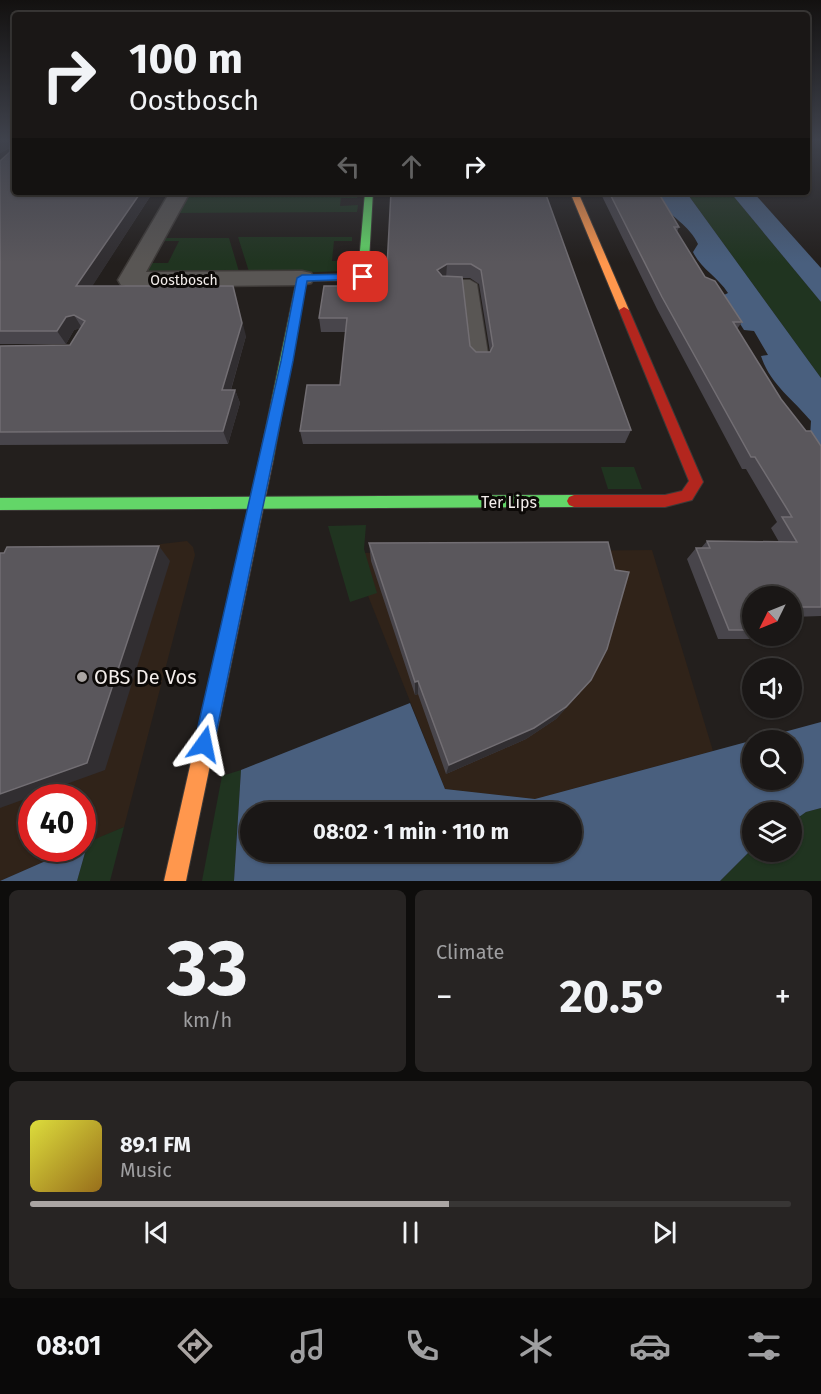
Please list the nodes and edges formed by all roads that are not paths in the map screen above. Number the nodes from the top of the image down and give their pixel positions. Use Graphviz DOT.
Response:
graph roads {
  1 [pos="178,195"];
  2 [pos="369,195"];
  3 [pos="575,195"];
  4 [pos="363,277"];
  5 [pos="302,278"];
  6 [pos="377,284"];
  7 [pos="446,284"];
  8 [pos="480,360"];
  9 [pos="256,502"];
  10 [pos="0,504"];
  11 [pos="175,881"];
  1 -- 5 [label="street, Oostbosch"];
  2 -- 4 [label="street"];
  3 -- 9 [label="street, Ter Lips"];
  4 -- 5 [label="street, Oostbosch"];
  4 -- 6 [label="lane, Oostbosch"];
  5 -- 9 [label="street"];
  7 -- 8 [label="lane"];
  9 -- 10 [label="street, Ter Lips"];
  9 -- 11 [label="street"];
}
